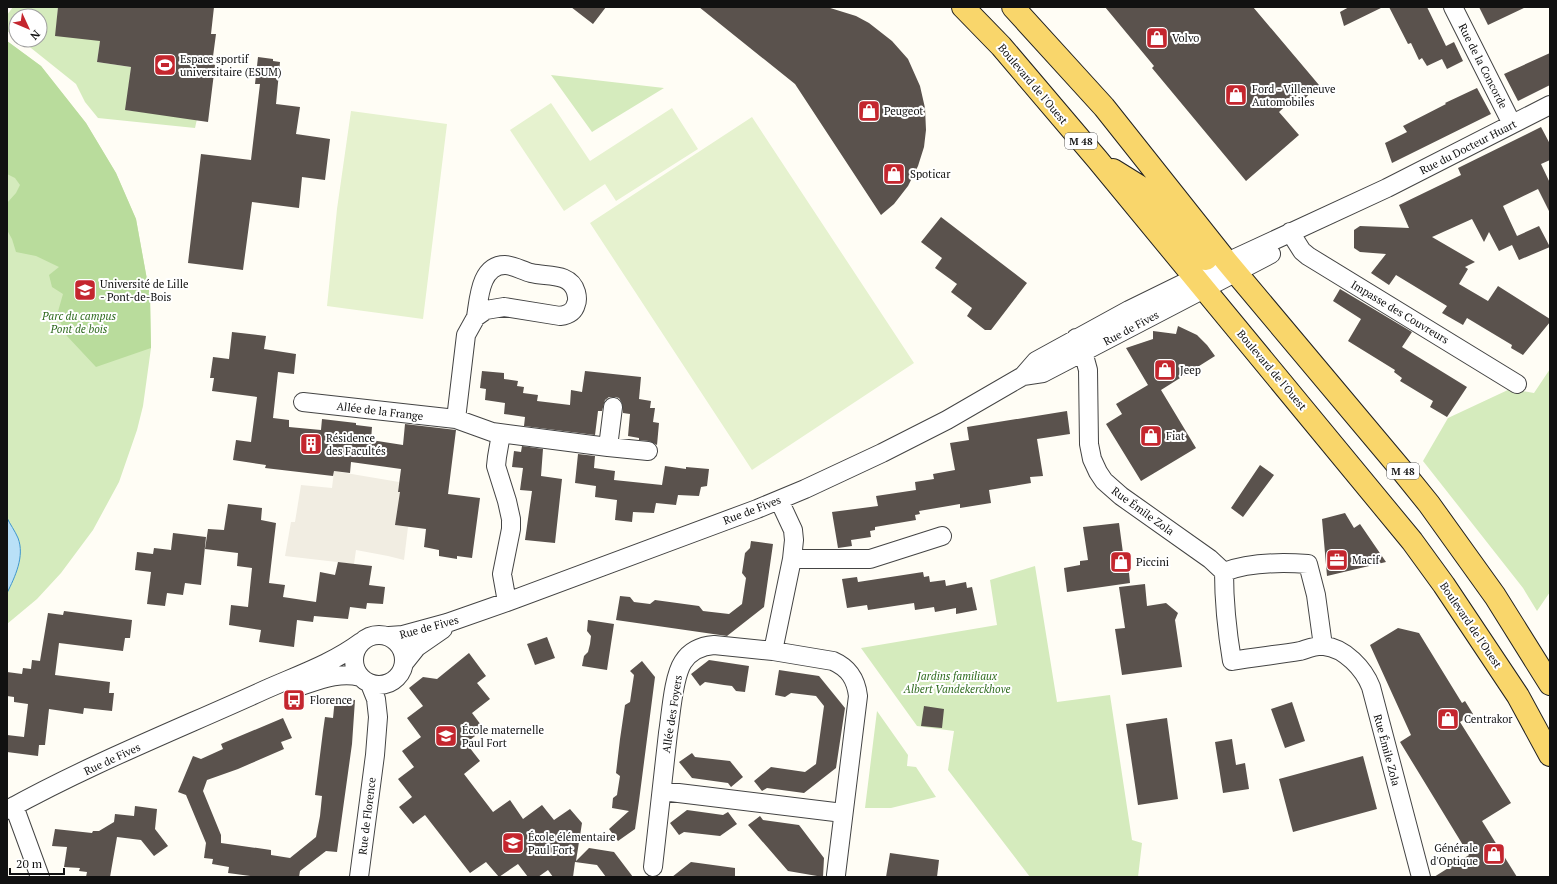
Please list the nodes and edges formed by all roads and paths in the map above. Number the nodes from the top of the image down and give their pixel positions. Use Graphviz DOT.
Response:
graph roads {
  1 [pos="963,7"];
  2 [pos="1013,7"];
  3 [pos="1453,7"];
  4 [pos="1550,106"];
  5 [pos="1512,124"];
  6 [pos="1097,159"];
  7 [pos="1293,237"];
  8 [pos="1226,267"];
  9 [pos="1200,284"];
  10 [pos="476,316"];
  11 [pos="1079,346"];
  12 [pos="1517,384"];
  13 [pos="303,402"];
  14 [pos="613,407"];
  15 [pos="456,419"];
  16 [pos="502,434"];
  17 [pos="608,447"];
  18 [pos="648,451"];
  19 [pos="779,500"];
  20 [pos="942,536"];
  21 [pos="792,559"];
  22 [pos="1224,572"];
  23 [pos="507,602"];
  24 [pos="468,616"];
  25 [pos="388,636"];
  26 [pos="361,642"];
  27 [pos="1323,646"];
  28 [pos="773,651"];
  29 [pos="402,669"];
  30 [pos="365,680"];
  31 [pos="1550,684"];
  32 [pos="1518,696"];
  33 [pos="218,711"];
  34 [pos="1550,734"];
  35 [pos="375,755"];
  36 [pos="1550,755"];
  37 [pos="662,791"];
  38 [pos="11,808"];
  39 [pos="843,813"];
  40 [pos="653,867"];
  41 [pos="836,875"];
  42 [pos="40,877"];
  43 [pos="359,877"];
  44 [pos="1421,877"];
  1 -- 6 [label="main road, Boulevard de l'Ouest / M 48"];
  2 -- 8 [label="main road, M 48"];
  3 -- 5 [label="street, Rue de la Concorde"];
  4 -- 5 [label="street, Rue du Docteur Huart"];
  5 -- 7 [label="street, Rue du Docteur Huart"];
  6 -- 8 [label="main road"];
  6 -- 9 [label="main road, Boulevard de l'Ouest / M 48"];
  7 -- 8 [label="street, Rue du Docteur Huart"];
  7 -- 12 [label="street, Impasse des Couvreurs"];
  8 -- 9 [label="street, Rue de Fives"];
  8 -- 31 [label="main road, M 48"];
  9 -- 11 [label="street, Rue de Fives"];
  9 -- 32 [label="main road, Boulevard de l'Ouest / M 48"];
  10 -- 10 [label="street"];
  10 -- 15 [label="street"];
  11 -- 19 [label="street, Rue de Fives"];
  11 -- 22 [label="street, Rue Émile Zola"];
  13 -- 15 [label="street, Allée de la Frange"];
  14 -- 17 [label="street"];
  15 -- 16 [label="street, Allée de la Frange"];
  16 -- 17 [label="street, Allée de la Frange"];
  16 -- 23 [label="street"];
  17 -- 18 [label="street, Allée de la Frange"];
  19 -- 21 [label="street"];
  19 -- 23 [label="street, Rue de Fives"];
  20 -- 21 [label="street"];
  21 -- 28 [label="street"];
  22 -- 27 [label="street"];
  22 -- 27 [label="street"];
  23 -- 24 [label="street, Rue de Fives"];
  24 -- 25 [label="street, Rue de Fives"];
  24 -- 29 [label="street, Rue de Fives"];
  25 -- 26 [label="street"];
  25 -- 29 [label="street"];
  26 -- 30 [label="street"];
  26 -- 33 [label="street, Rue de Fives"];
  27 -- 44 [label="street, Rue Émile Zola"];
  28 -- 37 [label="street, Allée des Foyers"];
  28 -- 39 [label="street, Allée des Foyers"];
  29 -- 30 [label="street"];
  29 -- 35 [label="street, Rue de Florence"];
  30 -- 33 [label="street, Rue de Fives"];
  30 -- 35 [label="street, Rue de Florence"];
  32 -- 34 [label="main road"];
  32 -- 36 [label="main road, Boulevard de l'Ouest / M 48"];
  33 -- 38 [label="street, Rue de Fives"];
  35 -- 43 [label="street, Rue de Florence"];
  37 -- 39 [label="street"];
  37 -- 40 [label="street, Allée des Foyers"];
  38 -- 42 [label="street"];
  39 -- 41 [label="street, Allée des Foyers"];
}
